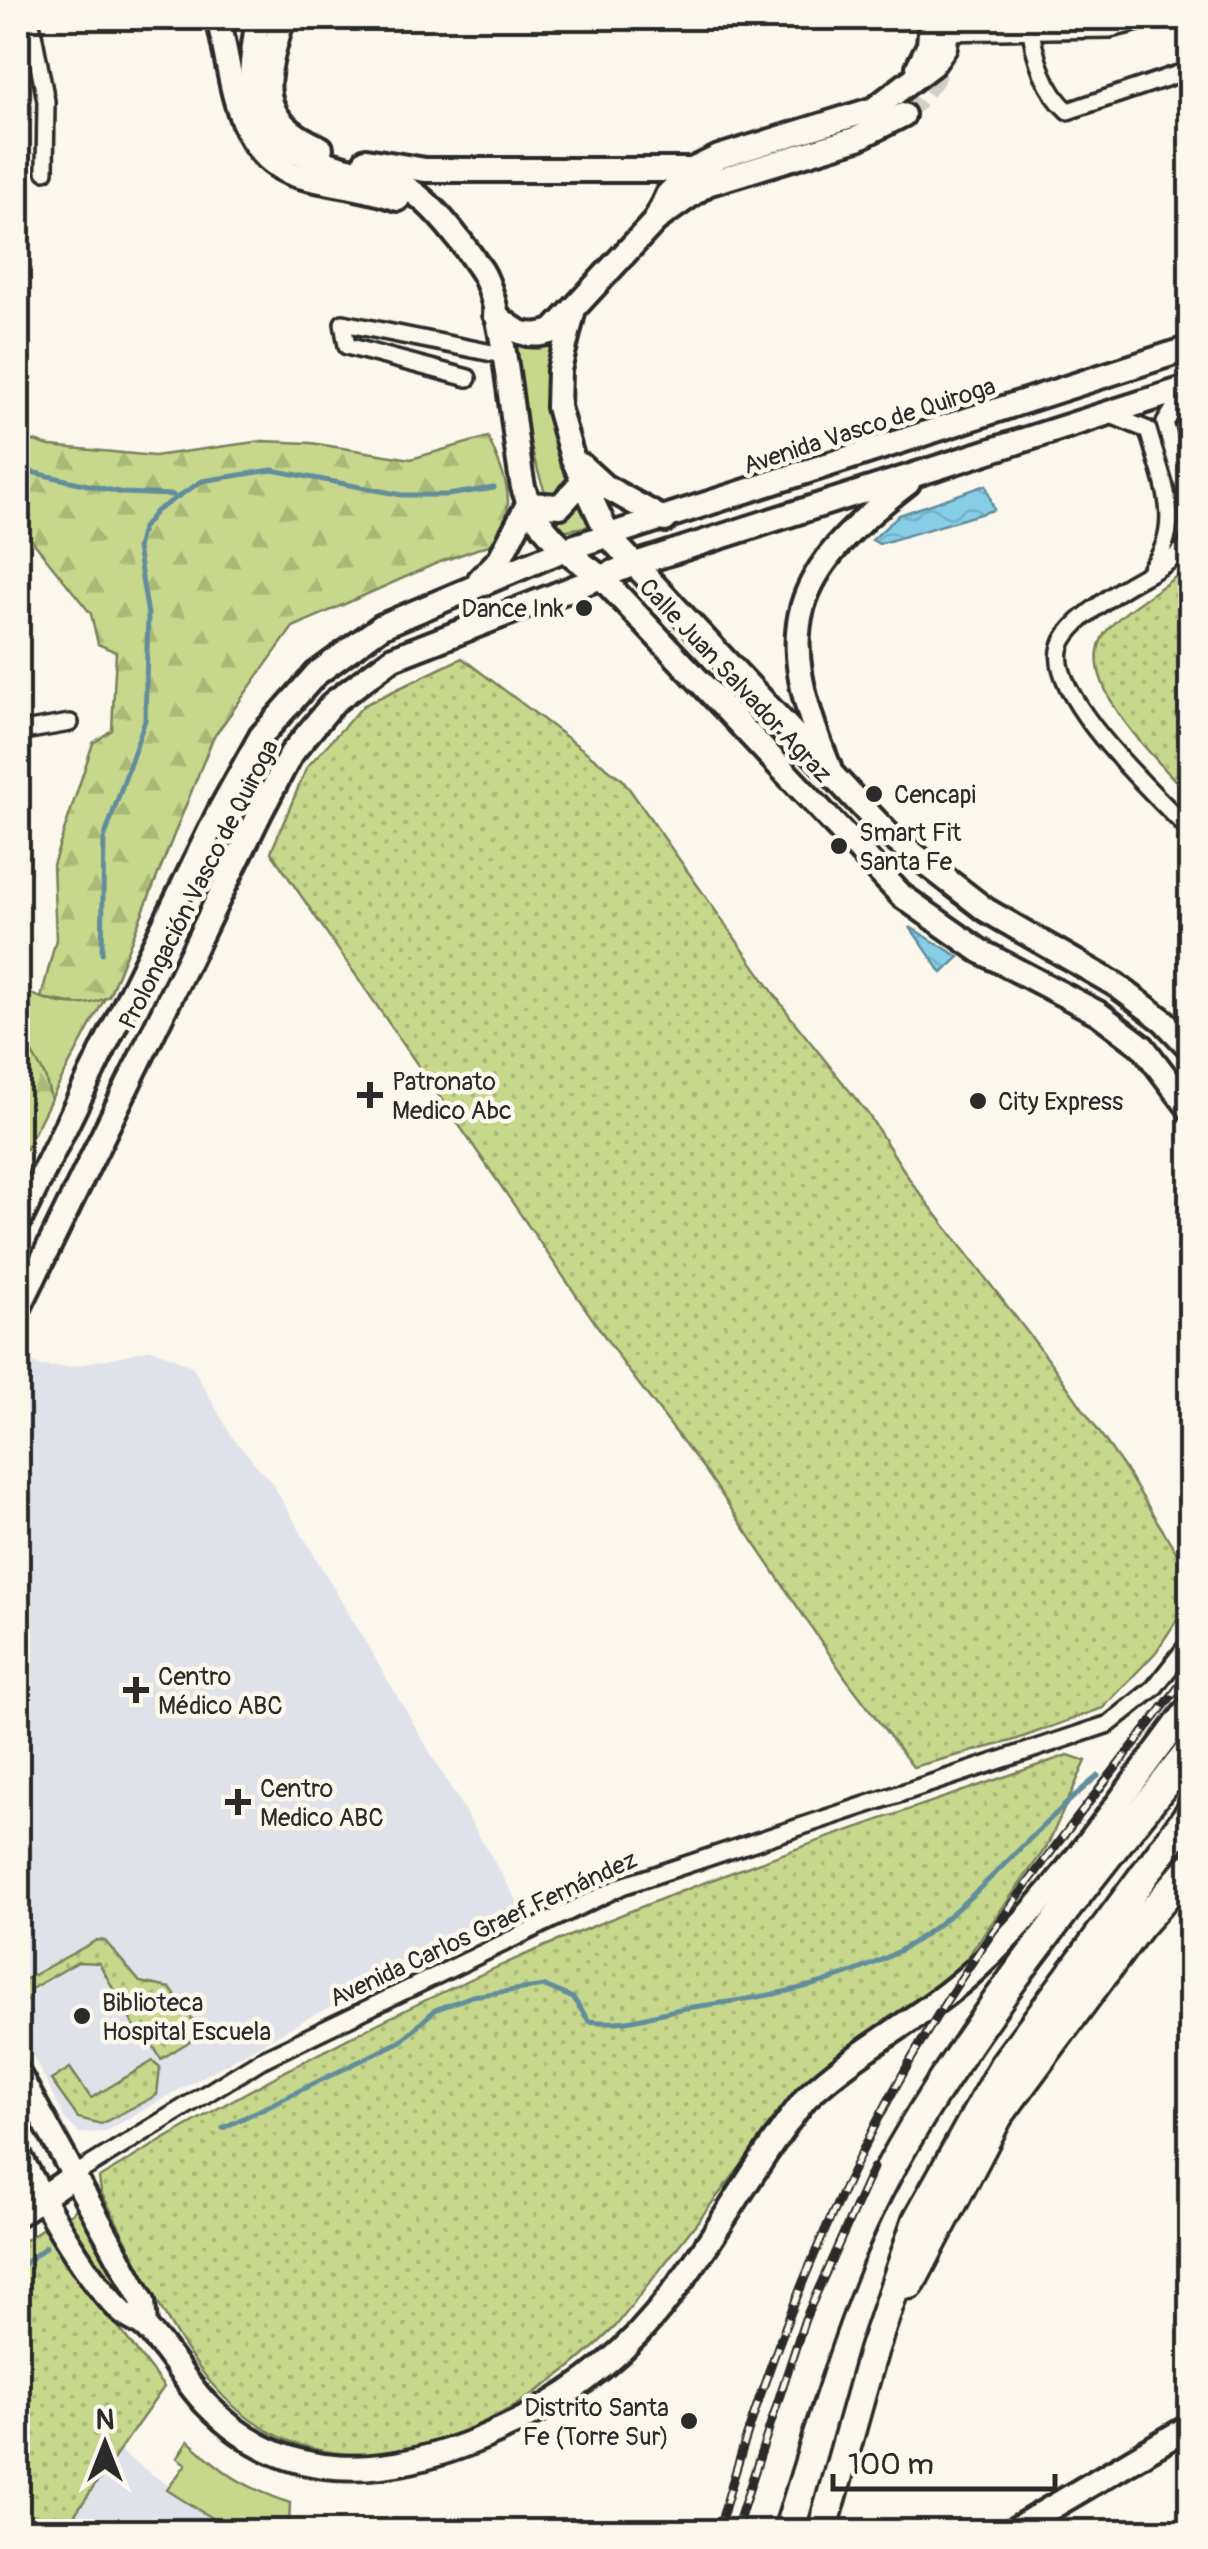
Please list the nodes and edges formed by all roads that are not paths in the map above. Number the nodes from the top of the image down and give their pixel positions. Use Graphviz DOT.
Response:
graph roads {
  1 [pos="30,18"];
  2 [pos="218,18"];
  3 [pos="246,18"];
  4 [pos="283,18"];
  5 [pos="1154,18"];
  6 [pos="939,25"];
  7 [pos="1030,25"];
  8 [pos="1190,70"];
  9 [pos="235,96"];
  10 [pos="903,115"];
  11 [pos="692,170"];
  12 [pos="46,171"];
  13 [pos="431,211"];
  14 [pos="656,221"];
  15 [pos="574,312"];
  16 [pos="495,314"];
  17 [pos="1190,348"];
  18 [pos="502,355"];
  19 [pos="468,378"];
  20 [pos="1188,388"];
  21 [pos="1106,413"];
  22 [pos="572,457"];
  23 [pos="923,472"];
  24 [pos="583,481"];
  25 [pos="528,504"];
  26 [pos="1190,506"];
  27 [pos="665,520"];
  28 [pos="608,537"];
  29 [pos="1190,541"];
  30 [pos="563,550"];
  31 [pos="632,565"];
  32 [pos="1152,568"];
  33 [pos="601,577"];
  34 [pos="473,585"];
  35 [pos="672,606"];
  36 [pos="649,628"];
  37 [pos="70,724"];
  38 [pos="18,732"];
  39 [pos="834,780"];
  40 [pos="1190,831"];
  41 [pos="889,835"];
  42 [pos="872,864"];
  43 [pos="1190,1048"];
  44 [pos="101,1052"];
  45 [pos="136,1069"];
  46 [pos="1190,1110"];
  47 [pos="18,1224"];
  48 [pos="18,1310"];
  49 [pos="1190,1642"];
  50 [pos="1190,1706"];
  51 [pos="1190,1751"];
  52 [pos="1190,1813"];
  53 [pos="1190,1868"];
  54 [pos="18,2073"];
  55 [pos="18,2154"];
  56 [pos="76,2174"];
  57 [pos="42,2197"];
  58 [pos="18,2214"];
  59 [pos="145,2326"];
  60 [pos="873,2351"];
  61 [pos="1190,2426"];
  62 [pos="825,2521"];
  63 [pos="756,2532"];
  64 [pos="1010,2532"];
  1 -- 12 [label="street"];
  2 -- 9 [label="street"];
  3 -- 9 [label="street"];
  3 -- 13 [label="street"];
  4 -- 11 [label="street"];
  5 -- 7 [label="street"];
  6 -- 7 [label="street"];
  6 -- 11 [label="street"];
  7 -- 8 [label="street"];
  9 -- 13 [label="street"];
  10 -- 14 [label="street"];
  11 -- 14 [label="street"];
  13 -- 16 [label="street"];
  14 -- 15 [label="street"];
  15 -- 16 [label="street"];
  15 -- 22 [label="street, Calle Juan Salvador Agraz"];
  16 -- 18 [label="street"];
  17 -- 27 [label="street, Avenida Vasco de Quiroga"];
  18 -- 19 [label="street"];
  18 -- 25 [label="street"];
  20 -- 21 [label="street"];
  20 -- 26 [label="street"];
  21 -- 23 [label="street"];
  21 -- 32 [label="street"];
  22 -- 24 [label="street, Calle Juan Salvador Agraz"];
  22 -- 27 [label="street"];
  23 -- 31 [label="street"];
  23 -- 39 [label="street"];
  24 -- 25 [label="street"];
  24 -- 28 [label="street, Calle Juan Salvador Agraz"];
  25 -- 30 [label="street, Calle Juan Salvador Agraz"];
  25 -- 34 [label="street"];
  27 -- 28 [label="street, Avenida Vasco de Quiroga"];
  28 -- 30 [label="street, Avenida Vasco de Quiroga"];
  28 -- 31 [label="street, Calle Juan Salvador Agraz"];
  29 -- 32 [label="street"];
  30 -- 33 [label="street, Calle Juan Salvador Agraz"];
  30 -- 34 [label="street, Prolongación Vasco de Quiroga"];
  31 -- 33 [label="street"];
  31 -- 35 [label="street, Calle Juan Salvador Agraz"];
  32 -- 40 [label="street"];
  33 -- 36 [label="street, Calle Juan Salvador Agraz"];
  33 -- 45 [label="street, Prolongación Vasco de Quiroga"];
  34 -- 44 [label="street, Prolongación Vasco de Quiroga"];
  35 -- 36 [label="street"];
  35 -- 39 [label="street, Calle Juan Salvador Agraz"];
  36 -- 42 [label="street, Calle Juan Salvador Agraz"];
  37 -- 38 [label="street"];
  39 -- 41 [label="street, Calle Juan Salvador Agraz"];
  41 -- 42 [label="street"];
  41 -- 43 [label="street, Calle Juan Salvador Agraz"];
  42 -- 46 [label="street, Calle Juan Salvador Agraz"];
  44 -- 45 [label="street"];
  44 -- 47 [label="street, Prolongación Vasco de Quiroga"];
  45 -- 48 [label="street, Prolongación Vasco de Quiroga"];
  49 -- 56 [label="street, Avenida Carlos Graef Fernández"];
  50 -- 59 [label="street"];
  51 -- 63 [label="highway"];
  52 -- 60 [label="highway"];
  53 -- 60 [label="highway"];
  54 -- 56 [label="street"];
  55 -- 57 [label="street"];
  56 -- 57 [label="street"];
  56 -- 59 [label="street"];
  57 -- 58 [label="street"];
  57 -- 59 [label="street"];
  60 -- 62 [label="highway"];
  61 -- 64 [label="street"];
}
